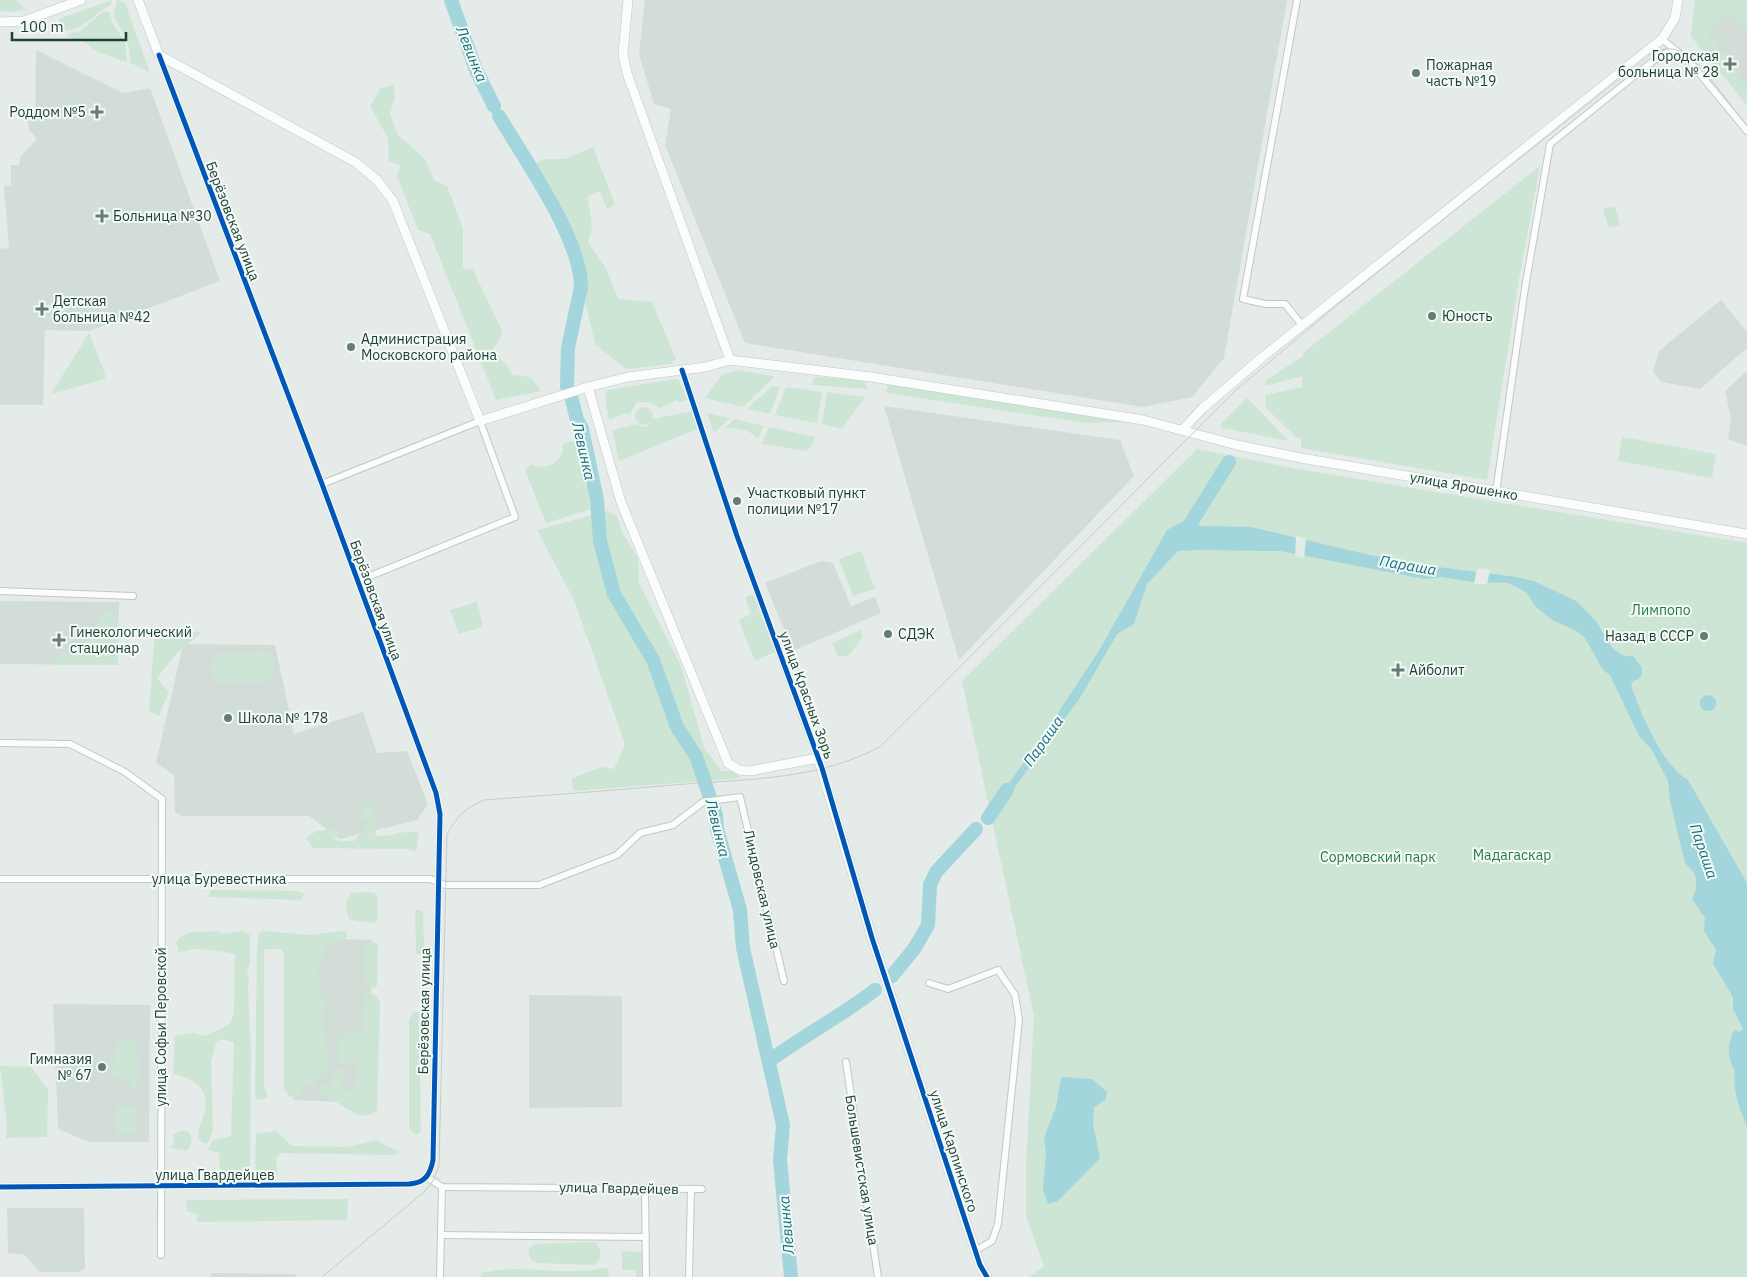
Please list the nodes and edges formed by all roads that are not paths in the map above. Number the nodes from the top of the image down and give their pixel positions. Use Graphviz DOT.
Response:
graph roads {
  1 [pos="81,0"];
  2 [pos="138,0"];
  3 [pos="628,0"];
  4 [pos="1297,0"];
  5 [pos="1678,0"];
  6 [pos="0,22"];
  7 [pos="1662,39"];
  8 [pos="1673,49"];
  9 [pos="160,55"];
  10 [pos="1747,131"];
  11 [pos="1542,133"];
  12 [pos="1550,144"];
  13 [pos="1302,325"];
  14 [pos="730,360"];
  15 [pos="682,370"];
  16 [pos="588,387"];
  17 [pos="480,421"];
  18 [pos="1183,429"];
  19 [pos="322,484"];
  20 [pos="1496,492"];
  21 [pos="1747,534"];
  22 [pos="358,582"];
  23 [pos="0,591"];
  24 [pos="133,596"];
  25 [pos="0,744"];
  26 [pos="818,758"];
  27 [pos="740,797"];
  28 [pos="0,879"];
  29 [pos="162,879"];
  30 [pos="438,882"];
  31 [pos="784,980"];
  32 [pos="929,983"];
  33 [pos="903,1030"];
  34 [pos="846,1062"];
  35 [pos="427,1177"];
  36 [pos="442,1186"];
  37 [pos="0,1187"];
  38 [pos="160,1187"];
  39 [pos="646,1189"];
  40 [pos="691,1189"];
  41 [pos="702,1189"];
  42 [pos="441,1235"];
  43 [pos="646,1237"];
  44 [pos="975,1251"];
  45 [pos="162,1255"];
  46 [pos="440,1277"];
  47 [pos="646,1277"];
  48 [pos="689,1277"];
  49 [pos="878,1277"];
  50 [pos="985,1277"];
  1 -- 6 [label="street"];
  2 -- 9 [label="street"];
  3 -- 14 [label="street"];
  4 -- 13 [label="street"];
  5 -- 7 [label="street"];
  7 -- 8 [label="street"];
  7 -- 11 [label="street"];
  8 -- 10 [label="street"];
  8 -- 12 [label="street"];
  9 -- 17 [label="street"];
  9 -- 19 [label="street, Берёзовская улица"];
  11 -- 12 [label="street"];
  11 -- 13 [label="street"];
  12 -- 20 [label="street"];
  13 -- 18 [label="street"];
  14 -- 15 [label="street"];
  14 -- 18 [label="street, улица Ярошенко"];
  15 -- 16 [label="street"];
  15 -- 26 [label="street, улица Красных Зорь"];
  16 -- 17 [label="street"];
  16 -- 26 [label="street"];
  17 -- 19 [label="street"];
  17 -- 22 [label="street"];
  18 -- 20 [label="street, улица Ярошенко"];
  19 -- 22 [label="street, Берёзовская улица"];
  20 -- 21 [label="street, улица Ярошенко"];
  22 -- 30 [label="street, Берёзовская улица"];
  23 -- 24 [label="street"];
  25 -- 29 [label="street, улица Софьи Перовской"];
  26 -- 33 [label="street, улица Красных Зорь"];
  27 -- 30 [label="street, улица Буревестника"];
  27 -- 31 [label="street, Линдовская улица"];
  28 -- 29 [label="street, улица Буревестника"];
  29 -- 30 [label="street, улица Буревестника"];
  29 -- 38 [label="street, улица Софьи Перовской"];
  30 -- 35 [label="street, Берёзовская улица"];
  32 -- 44 [label="street"];
  33 -- 44 [label="street, улица Карпинского"];
  34 -- 49 [label="street, Большевистская улица"];
  35 -- 36 [label="street"];
  35 -- 38 [label="street, улица Гвардейцев"];
  36 -- 39 [label="street, улица Гвардейцев"];
  36 -- 42 [label="street"];
  37 -- 38 [label="street, улица Гвардейцев"];
  38 -- 45 [label="street, улица Софьи Перовской"];
  39 -- 40 [label="street, улица Гвардейцев"];
  39 -- 43 [label="street"];
  40 -- 41 [label="street, улица Гвардейцев"];
  40 -- 48 [label="street"];
  42 -- 43 [label="street"];
  42 -- 46 [label="street"];
  43 -- 47 [label="street"];
  44 -- 50 [label="street, улица Карпинского"];
}
